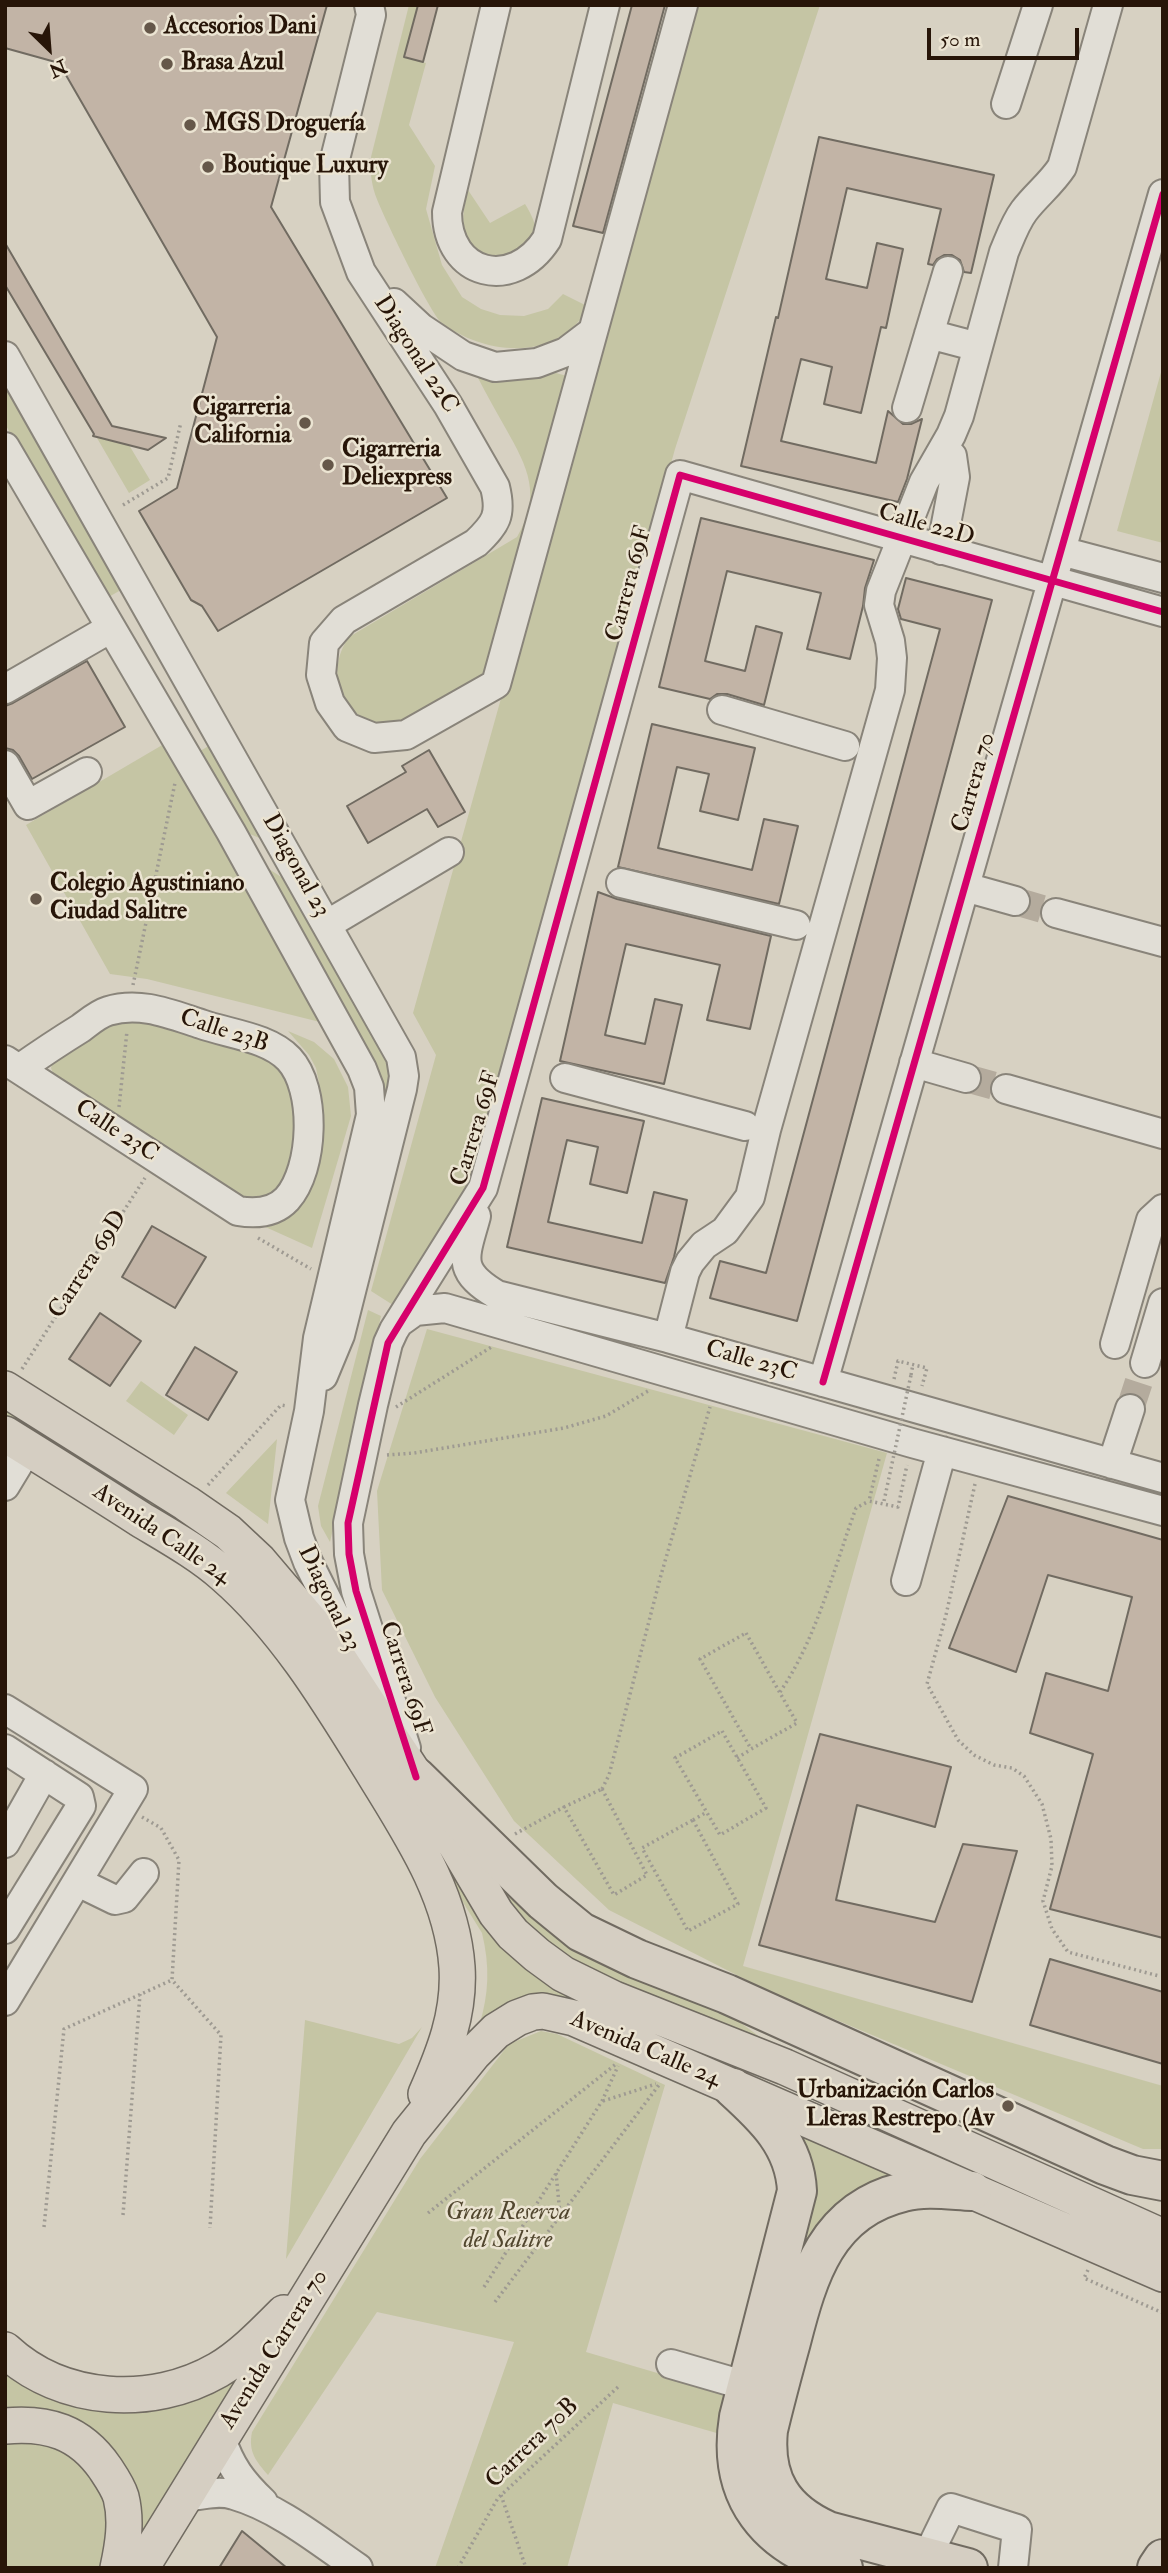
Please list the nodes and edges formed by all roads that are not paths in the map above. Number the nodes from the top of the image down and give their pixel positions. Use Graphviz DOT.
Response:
graph roads {
  1 [pos="369,5"];
  2 [pos="496,5"];
  3 [pos="606,5"];
  4 [pos="682,5"];
  5 [pos="1038,5"];
  6 [pos="1108,5"];
  7 [pos="1006,104"];
  8 [pos="1161,207"];
  9 [pos="948,271"];
  10 [pos="360,272"];
  11 [pos="591,333"];
  12 [pos="929,334"];
  13 [pos="978,347"];
  14 [pos="5,356"];
  15 [pos="907,408"];
  16 [pos="5,447"];
  17 [pos="952,456"];
  18 [pos="680,475"];
  19 [pos="903,539"];
  20 [pos="942,550"];
  21 [pos="1061,551"];
  22 [pos="1163,578"];
  23 [pos="1052,582"];
  24 [pos="881,591"];
  25 [pos="1163,612"];
  26 [pos="111,628"];
  27 [pos="905,652"];
  28 [pos="5,689"];
  29 [pos="722,710"];
  30 [pos="845,746"];
  31 [pos="5,765"];
  32 [pos="87,772"];
  33 [pos="231,832"];
  34 [pos="449,852"];
  35 [pos="302,878"];
  36 [pos="621,883"];
  37 [pos="965,887"];
  38 [pos="1016,901"];
  39 [pos="1056,913"];
  40 [pos="328,924"];
  41 [pos="796,925"];
  42 [pos="1163,942"];
  43 [pos="915,1063"];
  44 [pos="12,1065"];
  45 [pos="966,1077"];
  46 [pos="565,1078"];
  47 [pos="1006,1089"];
  48 [pos="745,1126"];
  49 [pos="1163,1134"];
  50 [pos="483,1188"];
  51 [pos="226,1205"];
  52 [pos="1163,1209"];
  53 [pos="748,1224"];
  54 [pos="690,1262"];
  55 [pos="1163,1303"];
  56 [pos="401,1321"];
  57 [pos="667,1338"];
  58 [pos="1115,1344"];
  59 [pos="1144,1363"];
  60 [pos="13,1380"];
  61 [pos="823,1382"];
  62 [pos="1130,1409"];
  63 [pos="309,1411"];
  64 [pos="17,1441"];
  65 [pos="942,1451"];
  66 [pos="1112,1464"];
  67 [pos="1163,1479"];
  68 [pos="5,1486"];
  69 [pos="1163,1511"];
  70 [pos="906,1581"];
  71 [pos="5,1709"];
  72 [pos="7,1755"];
  73 [pos="44,1774"];
  74 [pos="416,1777"];
  75 [pos="61,1839"];
  76 [pos="5,1843"];
  77 [pos="85,1870"];
  78 [pos="144,1872"];
  79 [pos="5,1929"];
  80 [pos="727,1994"];
  81 [pos="5,2001"];
  82 [pos="733,2088"];
  83 [pos="892,2113"];
  84 [pos="409,2133"];
  85 [pos="1163,2180"];
  86 [pos="972,2191"];
  87 [pos="1163,2236"];
  88 [pos="326,2268"];
  89 [pos="1163,2274"];
  90 [pos="5,2350"];
  91 [pos="671,2364"];
  92 [pos="747,2386"];
  93 [pos="5,2426"];
  94 [pos="221,2438"];
  95 [pos="185,2497"];
  96 [pos="272,2511"];
  97 [pos="927,2557"];
  98 [pos="1163,2559"];
  99 [pos="118,2568"];
  100 [pos="141,2568"];
  101 [pos="358,2568"];
  102 [pos="843,2568"];
  103 [pos="968,2568"];
  104 [pos="1013,2568"];
  105 [pos="1157,2568"];
  1 -- 10 [label="street"];
  2 -- 3 [label="street"];
  4 -- 11 [label="street"];
  5 -- 7 [label="street"];
  6 -- 13 [label="street"];
  8 -- 21 [label="street, Carrera 70"];
  9 -- 12 [label="street"];
  10 -- 11 [label="street"];
  10 -- 11 [label="street, Diagonal 22C"];
  12 -- 13 [label="street"];
  12 -- 15 [label="street"];
  13 -- 19 [label="street"];
  14 -- 35 [label="street, Diagonal 23"];
  16 -- 26 [label="street, Diagonal 23"];
  17 -- 20 [label="street"];
  18 -- 19 [label="street, Calle 22D"];
  18 -- 50 [label="street, Carrera 69F"];
  19 -- 20 [label="street, Calle 22D"];
  19 -- 24 [label="street"];
  20 -- 23 [label="street, Calle 22D"];
  21 -- 22 [label="street"];
  21 -- 23 [label="street, Carrera 70"];
  23 -- 25 [label="street, Calle 22D"];
  23 -- 37 [label="street, Carrera 70"];
  24 -- 27 [label="street"];
  24 -- 54 [label="street"];
  26 -- 28 [label="street"];
  26 -- 33 [label="street, Diagonal 23"];
  29 -- 30 [label="street"];
  31 -- 32 [label="street"];
  33 -- 35 [label="street"];
  33 -- 63 [label="street, Diagonal 23"];
  34 -- 40 [label="street"];
  35 -- 40 [label="street, Diagonal 23"];
  36 -- 41 [label="street"];
  37 -- 38 [label="street"];
  37 -- 43 [label="street, Carrera 70"];
  39 -- 42 [label="street"];
  40 -- 63 [label="street, Diagonal 23"];
  43 -- 45 [label="street"];
  43 -- 61 [label="street, Carrera 70"];
  44 -- 51 [label="street, Calle 23C"];
  44 -- 51 [label="street, Calle 23B"];
  46 -- 48 [label="street"];
  47 -- 49 [label="street"];
  50 -- 56 [label="street, Carrera 69F"];
  50 -- 57 [label="street, Calle 23C"];
  52 -- 58 [label="street"];
  53 -- 54 [label="street"];
  54 -- 57 [label="street"];
  55 -- 59 [label="street"];
  56 -- 65 [label="street, Calle 23C"];
  56 -- 74 [label="street, Carrera 69F"];
  57 -- 61 [label="street, Calle 23C"];
  60 -- 74 [label="main road, Avenida Calle 24"];
  61 -- 66 [label="street, Calle 23C"];
  62 -- 66 [label="street"];
  63 -- 74 [label="street, Diagonal 23"];
  64 -- 68 [label="street"];
  64 -- 84 [label="main road, Avenida Calle 24"];
  65 -- 69 [label="street, Calle 23C"];
  65 -- 70 [label="street"];
  66 -- 67 [label="street, Calle 23C"];
  71 -- 77 [label="street"];
  72 -- 73 [label="street"];
  73 -- 75 [label="street"];
  73 -- 76 [label="street"];
  74 -- 80 [label="highway"];
  74 -- 83 [label="main road, Avenida Calle 24"];
  75 -- 77 [label="street"];
  75 -- 79 [label="street"];
  77 -- 78 [label="street"];
  77 -- 81 [label="street"];
  80 -- 83 [label="main road"];
  80 -- 85 [label="highway"];
  82 -- 84 [label="main road, Avenida Calle 24"];
  82 -- 86 [label="main road, Avenida Calle 24"];
  82 -- 92 [label="highway"];
  83 -- 87 [label="main road, Avenida Calle 24"];
  84 -- 88 [label="main road, Avenida Carrera 70"];
  86 -- 89 [label="main road, Avenida Calle 24"];
  86 -- 97 [label="highway"];
  88 -- 90 [label="main road"];
  88 -- 94 [label="main road, Avenida Carrera 70"];
  91 -- 92 [label="street"];
  92 -- 102 [label="highway"];
  93 -- 99 [label="main road"];
  94 -- 95 [label="main road, Avenida Carrera 70"];
  94 -- 96 [label="street"];
  95 -- 96 [label="street"];
  95 -- 100 [label="main road, Avenida Carrera 70"];
  96 -- 101 [label="street"];
  97 -- 103 [label="highway"];
  97 -- 104 [label="street"];
  98 -- 105 [label="highway"];
}
